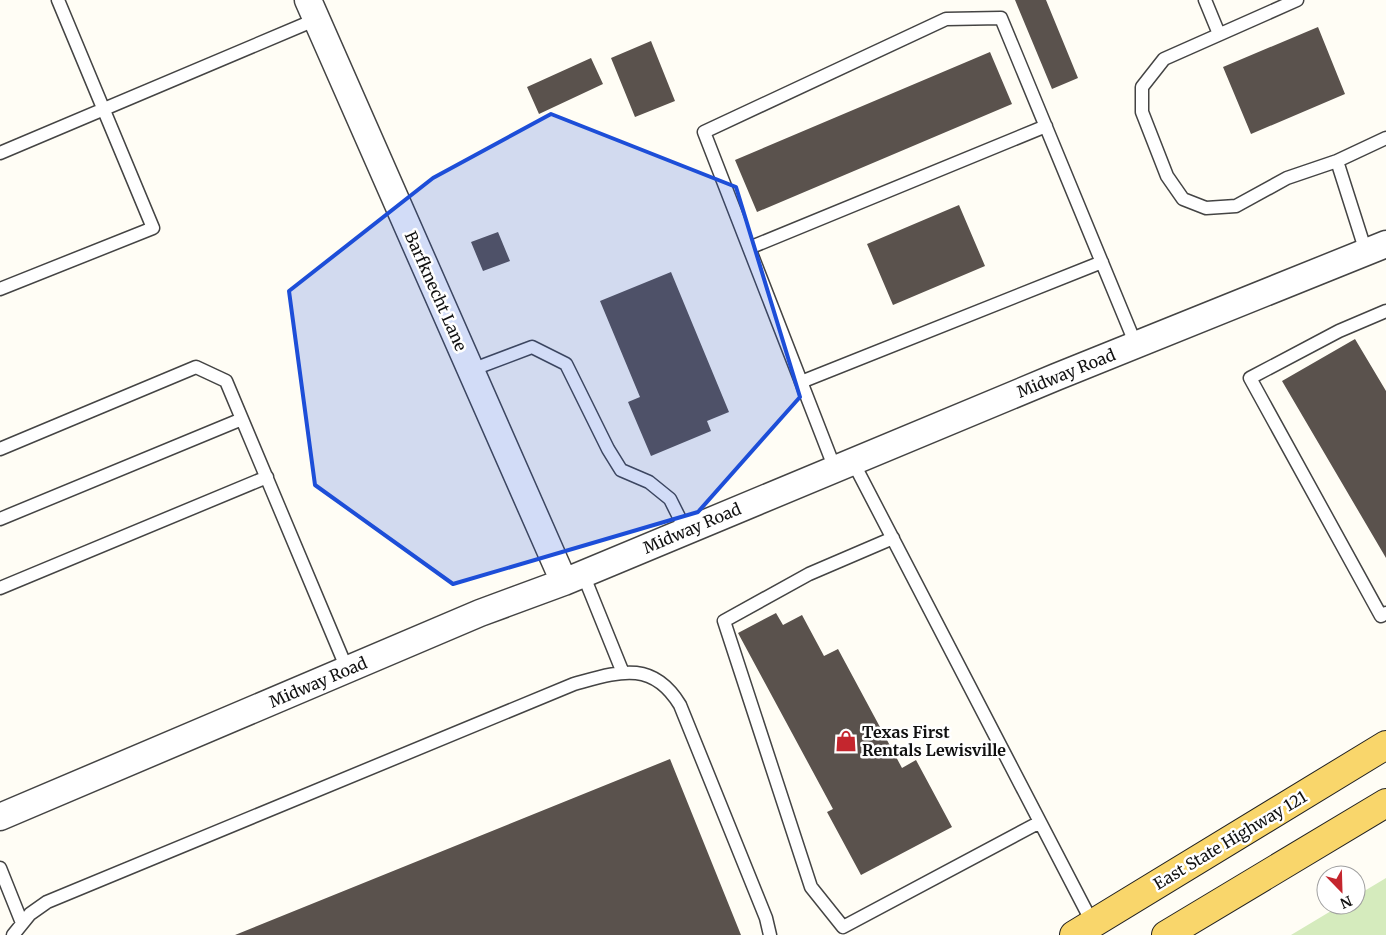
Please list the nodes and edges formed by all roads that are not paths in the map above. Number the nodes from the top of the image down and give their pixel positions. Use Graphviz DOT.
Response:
graph roads {
  1 [pos="58,0"];
  2 [pos="1205,0"];
  3 [pos="1297,0"];
  4 [pos="312,9"];
  5 [pos="1219,34"];
  6 [pos="104,109"];
  7 [pos="1046,126"];
  8 [pos="1386,138"];
  9 [pos="0,153"];
  10 [pos="1337,161"];
  11 [pos="749,248"];
  12 [pos="1376,248"];
  13 [pos="1102,262"];
  14 [pos="0,289"];
  15 [pos="1386,311"];
  16 [pos="1136,344"];
  17 [pos="471,370"];
  18 [pos="801,382"];
  19 [pos="242,419"];
  20 [pos="0,449"];
  21 [pos="844,465"];
  22 [pos="267,477"];
  23 [pos="0,519"];
  24 [pos="686,531"];
  25 [pos="892,538"];
  26 [pos="574,578"];
  27 [pos="0,588"];
  28 [pos="1386,613"];
  29 [pos="347,670"];
  30 [pos="623,673"];
  31 [pos="1386,745"];
  32 [pos="1386,802"];
  33 [pos="0,816"];
  34 [pos="1040,822"];
  35 [pos="0,868"];
  36 [pos="22,923"];
  37 [pos="1083,929"];
  38 [pos="13,935"];
  39 [pos="770,935"];
  40 [pos="1166,935"];
  1 -- 6 [label="lane"];
  2 -- 5 [label="lane"];
  3 -- 5 [label="lane"];
  4 -- 6 [label="lane"];
  4 -- 17 [label="street, Barfknecht Lane"];
  5 -- 10 [label="lane"];
  6 -- 9 [label="lane"];
  6 -- 14 [label="lane"];
  7 -- 11 [label="lane"];
  7 -- 11 [label="lane"];
  7 -- 13 [label="lane"];
  8 -- 10 [label="lane"];
  10 -- 12 [label="lane"];
  11 -- 18 [label="lane"];
  12 -- 16 [label="street, Midway Road"];
  13 -- 16 [label="lane"];
  13 -- 18 [label="lane"];
  15 -- 28 [label="lane"];
  16 -- 21 [label="street, Midway Road"];
  17 -- 24 [label="lane"];
  17 -- 26 [label="street, Barfknecht Lane"];
  18 -- 21 [label="lane"];
  19 -- 20 [label="lane"];
  19 -- 22 [label="lane"];
  19 -- 23 [label="lane"];
  21 -- 24 [label="street, Midway Road"];
  21 -- 25 [label="lane"];
  22 -- 27 [label="lane"];
  22 -- 29 [label="lane"];
  24 -- 26 [label="street, Midway Road"];
  25 -- 34 [label="lane"];
  25 -- 34 [label="lane"];
  26 -- 29 [label="street, Midway Road"];
  26 -- 30 [label="lane"];
  29 -- 33 [label="street, Midway Road"];
  30 -- 36 [label="lane"];
  30 -- 39 [label="lane"];
  31 -- 37 [label="main road, East State Highway 121"];
  32 -- 40 [label="main road"];
  34 -- 37 [label="lane"];
  35 -- 36 [label="lane"];
  36 -- 38 [label="lane"];
}
